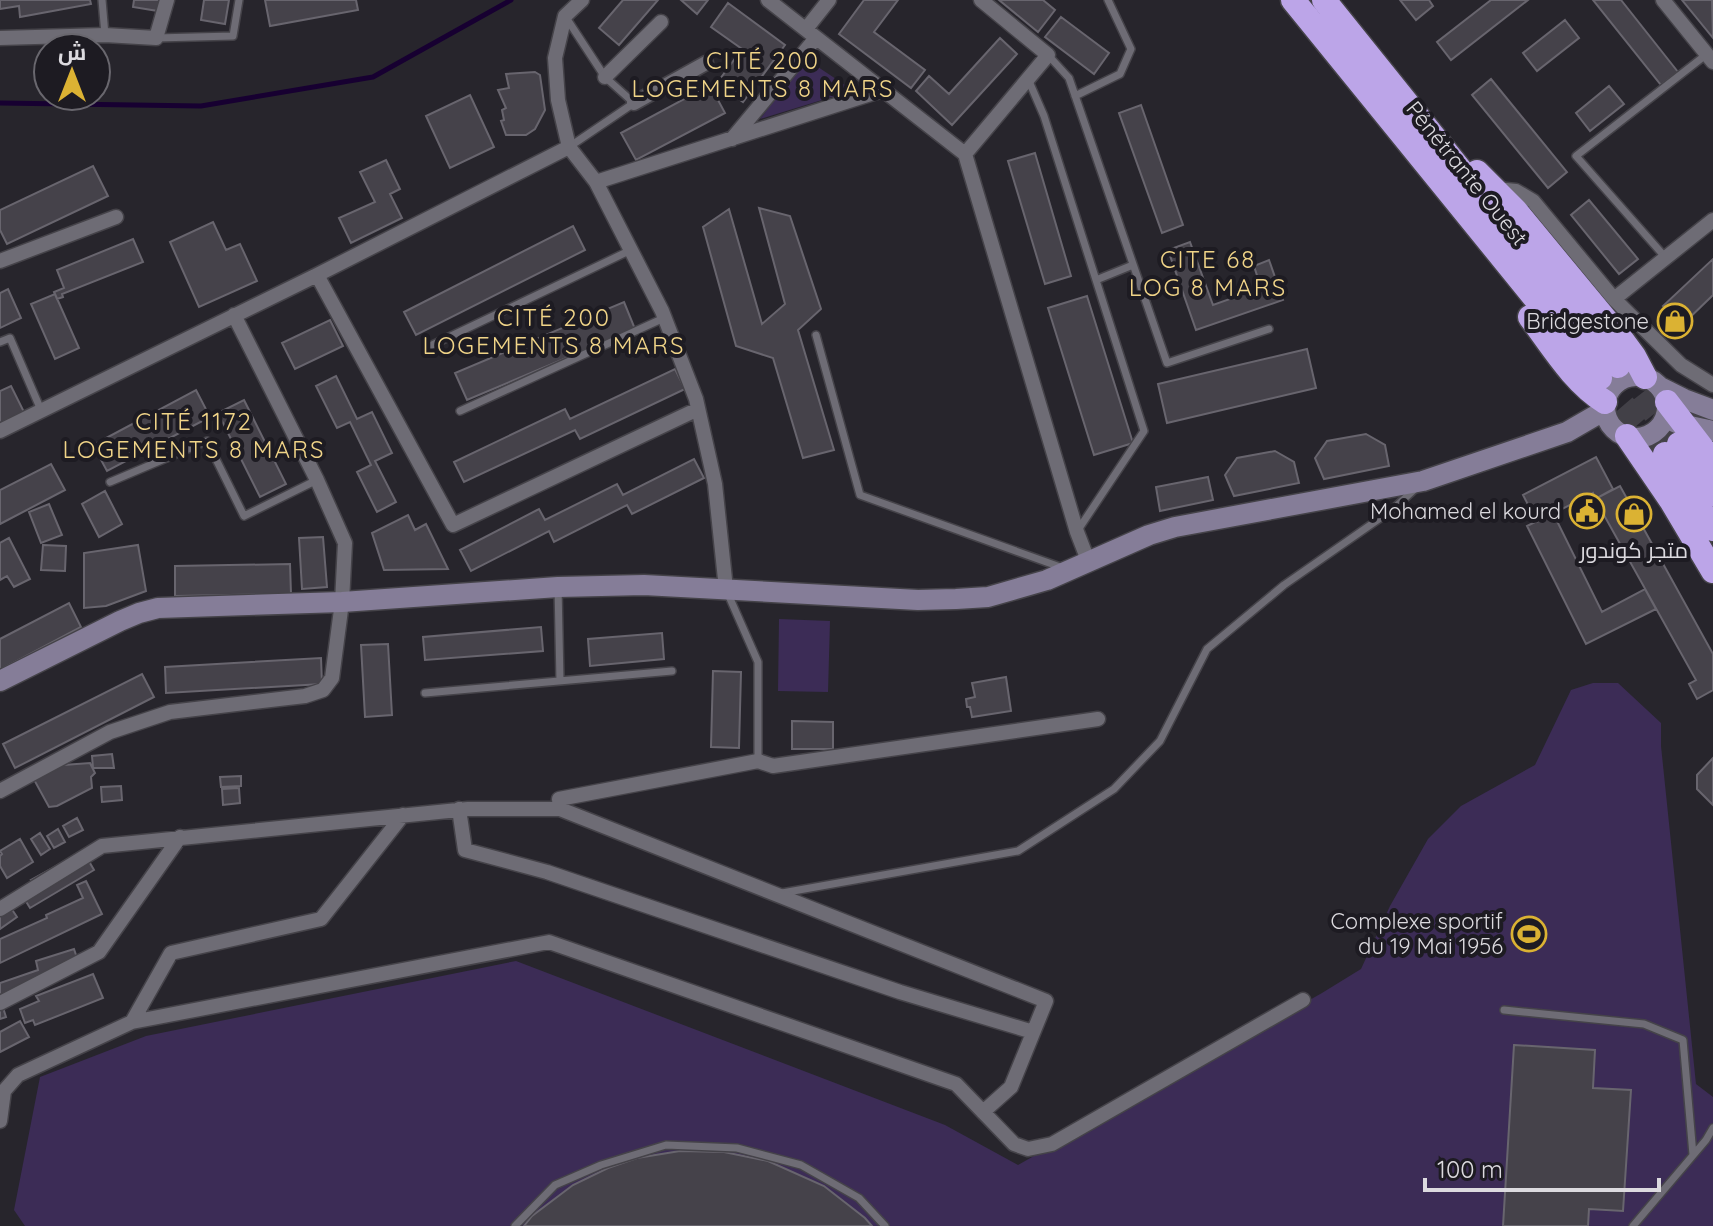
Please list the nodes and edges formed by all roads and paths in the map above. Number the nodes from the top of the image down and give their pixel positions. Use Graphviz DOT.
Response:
graph roads {
  1 [pos="102,0"];
  2 [pos="167,0"];
  3 [pos="239,0"];
  4 [pos="582,0"];
  5 [pos="768,0"];
  6 [pos="829,0"];
  7 [pos="981,0"];
  8 [pos="1108,0"];
  9 [pos="1293,0"];
  10 [pos="1324,0"];
  11 [pos="1663,0"];
  12 [pos="565,16"];
  13 [pos="661,22"];
  14 [pos="105,32"];
  15 [pos="811,33"];
  16 [pos="112,35"];
  17 [pos="32,37"];
  18 [pos="0,38"];
  19 [pos="156,38"];
  20 [pos="1048,55"];
  21 [pos="1710,58"];
  22 [pos="706,63"];
  23 [pos="605,77"];
  24 [pos="1028,79"];
  25 [pos="883,90"];
  26 [pos="1075,96"];
  27 [pos="634,103"];
  28 [pos="1435,138"];
  29 [pos="732,139"];
  30 [pos="569,147"];
  31 [pos="965,154"];
  32 [pos="596,182"];
  33 [pos="1496,189"];
  34 [pos="116,217"];
  35 [pos="1713,220"];
  36 [pos="631,250"];
  37 [pos="1666,258"];
  38 [pos="0,261"];
  39 [pos="1133,265"];
  40 [pos="317,275"];
  41 [pos="1096,280"];
  42 [pos="1614,299"];
  43 [pos="234,315"];
  44 [pos="664,318"];
  45 [pos="1269,329"];
  46 [pos="816,335"];
  47 [pos="0,342"];
  48 [pos="428,347"];
  49 [pos="1713,385"];
  50 [pos="1607,389"];
  51 [pos="698,409"];
  52 [pos="41,410"];
  53 [pos="1713,410"];
  54 [pos="460,411"];
  55 [pos="1667,416"];
  56 [pos="0,431"];
  57 [pos="1713,431"];
  58 [pos="1567,432"];
  59 [pos="1623,434"];
  60 [pos="1713,462"];
  61 [pos="317,480"];
  62 [pos="1423,481"];
  63 [pos="110,482"];
  64 [pos="1713,494"];
  65 [pos="1713,529"];
  66 [pos="1077,532"];
  67 [pos="1089,563"];
  68 [pos="1070,571"];
  69 [pos="1713,571"];
  70 [pos="558,587"];
  71 [pos="726,589"];
  72 [pos="342,602"];
  73 [pos="672,671"];
  74 [pos="0,681"];
  75 [pos="560,681"];
  76 [pos="425,693"];
  77 [pos="1098,719"];
  78 [pos="758,761"];
  79 [pos="0,791"];
  80 [pos="459,809"];
  81 [pos="560,809"];
  82 [pos="403,815"];
  83 [pos="180,837"];
  84 [pos="776,894"];
  85 [pos="0,909"];
  86 [pos="1303,1000"];
  87 [pos="0,1003"];
  88 [pos="1504,1010"];
  89 [pos="132,1022"];
  90 [pos="1033,1032"];
  91 [pos="983,1112"];
  92 [pos="0,1121"];
  93 [pos="1713,1128"];
  94 [pos="1693,1155"];
  95 [pos="515,1226"];
  96 [pos="885,1226"];
  97 [pos="1633,1226"];
  1 -- 14 [label="lane"];
  2 -- 19 [label="street"];
  3 -- 19 [label="lane"];
  4 -- 12 [label="street"];
  5 -- 15 [label="street"];
  6 -- 15 [label="street"];
  7 -- 20 [label="street"];
  8 -- 26 [label="lane"];
  9 -- 50 [label="highway, Pénétrante Ouest"];
  10 -- 28 [label="highway, Pénétrante Ouest"];
  11 -- 21 [label="street"];
  12 -- 23 [label="lane"];
  12 -- 30 [label="street"];
  13 -- 23 [label="street"];
  15 -- 25 [label="street"];
  15 -- 29 [label="street"];
  16 -- 19 [label="street"];
  17 -- 18 [label="street"];
  20 -- 24 [label="street"];
  20 -- 26 [label="lane"];
  21 -- 37 [label="lane"];
  22 -- 27 [label="street"];
  23 -- 27 [label="lane"];
  24 -- 31 [label="street"];
  24 -- 41 [label="lane"];
  25 -- 29 [label="street"];
  25 -- 31 [label="street"];
  26 -- 39 [label="lane"];
  27 -- 30 [label="lane"];
  28 -- 33 [label="highway"];
  28 -- 50 [label="highway, Pénétrante Ouest"];
  29 -- 32 [label="street"];
  30 -- 32 [label="street"];
  30 -- 40 [label="street"];
  31 -- 66 [label="street"];
  32 -- 36 [label="street"];
  33 -- 42 [label="street"];
  33 -- 55 [label="highway"];
  34 -- 38 [label="street"];
  35 -- 37 [label="street"];
  36 -- 44 [label="street"];
  36 -- 48 [label="lane"];
  37 -- 42 [label="street"];
  39 -- 41 [label="lane"];
  39 -- 45 [label="lane"];
  40 -- 43 [label="street"];
  40 -- 51 [label="street"];
  41 -- 66 [label="lane"];
  42 -- 49 [label="street"];
  43 -- 52 [label="street"];
  43 -- 61 [label="street"];
  44 -- 51 [label="street"];
  44 -- 54 [label="lane"];
  46 -- 68 [label="lane"];
  47 -- 52 [label="lane"];
  50 -- 55 [label="main road"];
  50 -- 58 [label="main road"];
  50 -- 59 [label="main road"];
  51 -- 71 [label="street"];
  52 -- 56 [label="street"];
  53 -- 55 [label="main road"];
  55 -- 57 [label="main road"];
  55 -- 59 [label="main road"];
  55 -- 60 [label="highway"];
  55 -- 64 [label="highway"];
  55 -- 65 [label="highway"];
  58 -- 59 [label="main road"];
  58 -- 62 [label="main road"];
  59 -- 69 [label="highway"];
  61 -- 63 [label="lane"];
  61 -- 72 [label="street"];
  62 -- 67 [label="main road"];
  62 -- 84 [label="lane"];
  66 -- 67 [label="street"];
  67 -- 68 [label="main road"];
  68 -- 71 [label="main road"];
  70 -- 71 [label="main road"];
  70 -- 72 [label="main road"];
  70 -- 75 [label="lane"];
  71 -- 78 [label="lane"];
  72 -- 74 [label="main road"];
  72 -- 79 [label="street"];
  73 -- 75 [label="lane"];
  75 -- 76 [label="lane"];
  77 -- 78 [label="street"];
  78 -- 81 [label="street"];
  80 -- 81 [label="street"];
  80 -- 82 [label="street"];
  80 -- 90 [label="street"];
  81 -- 84 [label="street"];
  82 -- 83 [label="street"];
  82 -- 89 [label="street"];
  83 -- 85 [label="street"];
  83 -- 87 [label="street"];
  84 -- 90 [label="street"];
  86 -- 91 [label="street"];
  88 -- 94 [label="lane"];
  89 -- 91 [label="street"];
  89 -- 92 [label="street"];
  90 -- 91 [label="street"];
  93 -- 94 [label="lane"];
  94 -- 97 [label="lane"];
  95 -- 96 [label="lane"];
}
